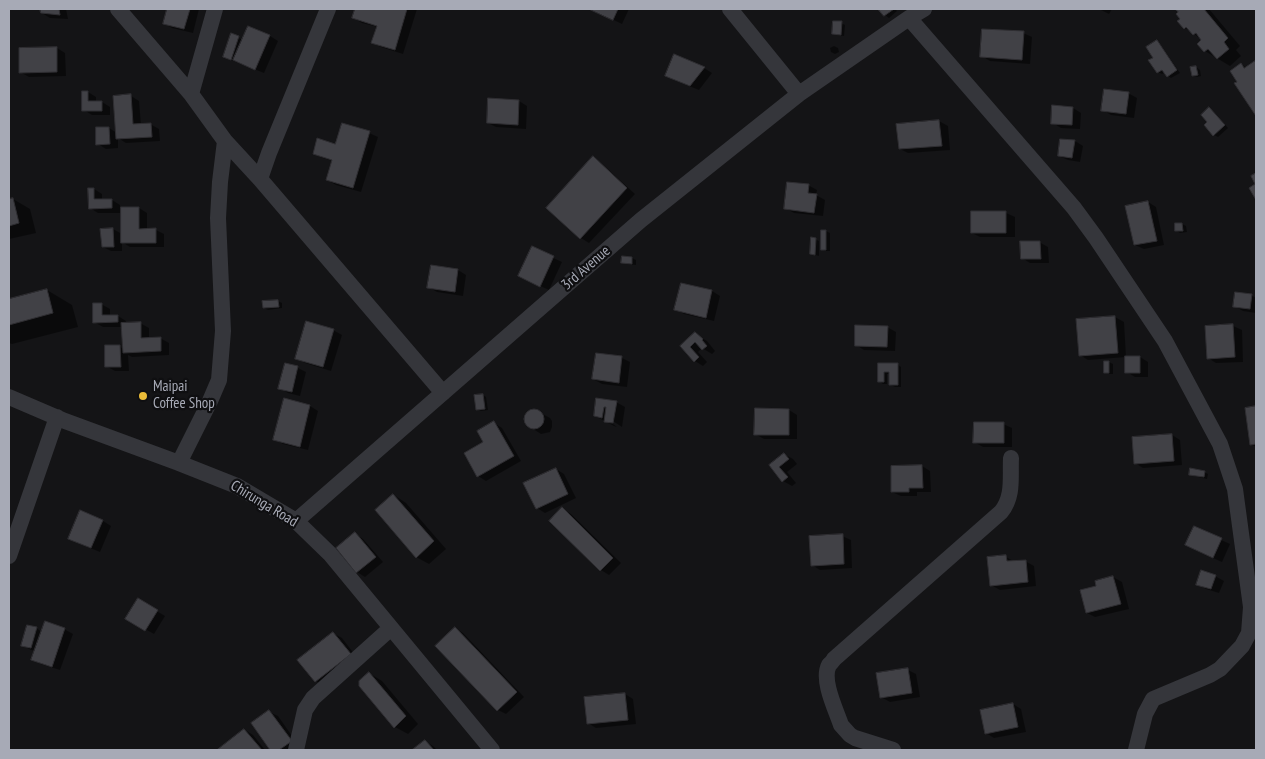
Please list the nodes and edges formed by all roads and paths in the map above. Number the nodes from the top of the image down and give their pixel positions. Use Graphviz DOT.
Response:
graph roads {
  1 [pos="118,9"];
  2 [pos="215,9"];
  3 [pos="328,9"];
  4 [pos="730,9"];
  5 [pos="924,9"];
  6 [pos="909,18"];
  7 [pos="191,94"];
  8 [pos="799,94"];
  9 [pos="225,141"];
  10 [pos="260,179"];
  11 [pos="442,393"];
  12 [pos="9,398"];
  13 [pos="57,417"];
  14 [pos="1011,458"];
  15 [pos="179,463"];
  16 [pos="296,521"];
  17 [pos="9,556"];
  18 [pos="391,628"];
  19 [pos="296,750"];
  20 [pos="492,750"];
  21 [pos="893,750"];
  22 [pos="1136,750"];
  1 -- 7 [label="street"];
  2 -- 7 [label="street"];
  3 -- 10 [label="street"];
  4 -- 8 [label="street"];
  5 -- 6 [label="street, 3rd Avenue"];
  6 -- 8 [label="street, 3rd Avenue"];
  6 -- 22 [label="street"];
  7 -- 9 [label="street"];
  8 -- 11 [label="street, 3rd Avenue"];
  9 -- 10 [label="street"];
  9 -- 15 [label="street"];
  10 -- 11 [label="street"];
  11 -- 16 [label="street, 3rd Avenue"];
  12 -- 13 [label="street, Chirunga Road"];
  13 -- 15 [label="street, Chirunga Road"];
  13 -- 17 [label="street"];
  14 -- 21 [label="street"];
  15 -- 16 [label="street, Chirunga Road"];
  16 -- 18 [label="street, Chirunga Road"];
  18 -- 19 [label="street"];
  18 -- 20 [label="street, Chirunga Road"];
}
